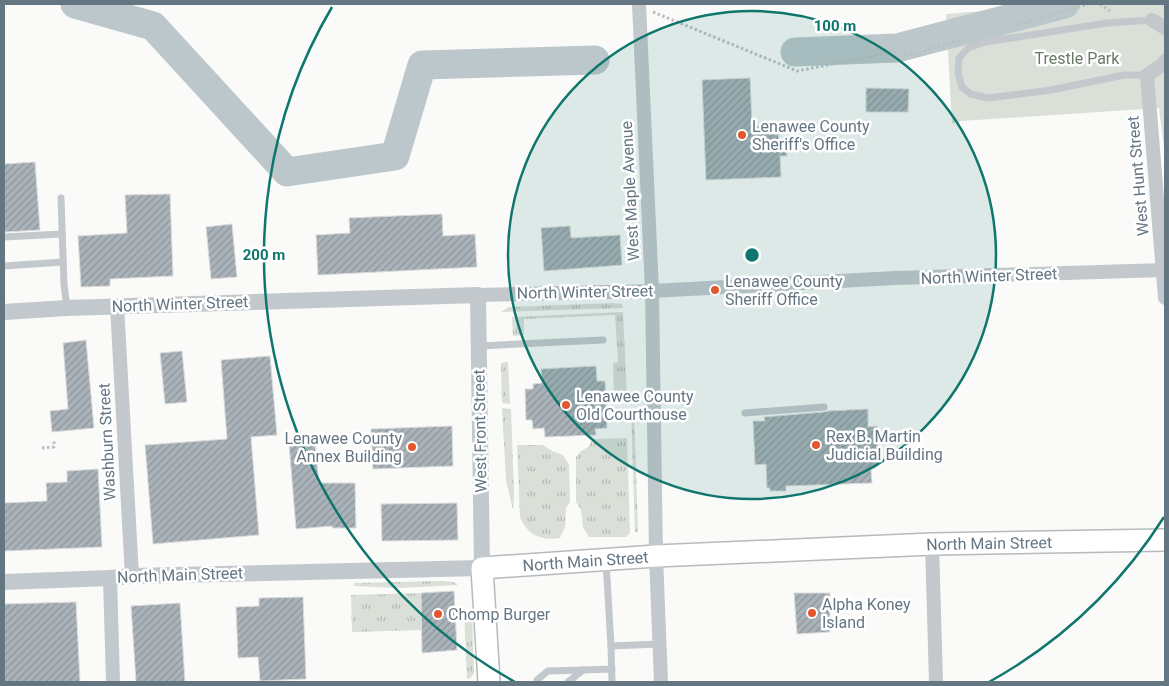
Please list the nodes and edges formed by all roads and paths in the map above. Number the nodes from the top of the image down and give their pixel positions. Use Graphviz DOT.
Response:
graph roads {
  1 [pos="1089,4"];
  2 [pos="639,5"];
  3 [pos="1152,20"];
  4 [pos="1013,25"];
  5 [pos="1165,28"];
  6 [pos="966,38"];
  7 [pos="1165,61"];
  8 [pos="1146,75"];
  9 [pos="61,198"];
  10 [pos="62,234"];
  11 [pos="4,237"];
  12 [pos="63,262"];
  13 [pos="4,266"];
  14 [pos="1164,270"];
  15 [pos="652,291"];
  16 [pos="478,294"];
  17 [pos="1165,298"];
  18 [pos="118,306"];
  19 [pos="68,308"];
  20 [pos="4,312"];
  21 [pos="603,340"];
  22 [pos="479,346"];
  23 [pos="824,407"];
  24 [pos="744,413"];
  25 [pos="54,441"];
  26 [pos="42,448"];
  27 [pos="1165,540"];
  28 [pos="932,544"];
  29 [pos="656,556"];
  30 [pos="606,560"];
  31 [pos="482,568"];
  32 [pos="132,576"];
  33 [pos="110,578"];
  34 [pos="4,582"];
  35 [pos="660,644"];
  36 [pos="611,646"];
  37 [pos="612,669"];
  38 [pos="583,670"];
  39 [pos="113,682"];
  40 [pos="489,682"];
  41 [pos="537,682"];
  42 [pos="568,682"];
  43 [pos="612,682"];
  44 [pos="661,682"];
  45 [pos="936,682"];
  1 -- 4 [label="path"];
  2 -- 6 [label="path"];
  2 -- 15 [label="street, West Maple Avenue"];
  3 -- 5 [label="street"];
  3 -- 8 [label="lane"];
  7 -- 8 [label="street"];
  8 -- 14 [label="street, West Hunt Street"];
  9 -- 10 [label="lane"];
  10 -- 11 [label="lane"];
  10 -- 12 [label="lane"];
  12 -- 13 [label="lane"];
  12 -- 19 [label="lane"];
  14 -- 15 [label="street, North Winter Street"];
  14 -- 17 [label="street, West Hunt Street"];
  15 -- 16 [label="street, North Winter Street"];
  15 -- 29 [label="street, West Maple Avenue"];
  16 -- 18 [label="street, North Winter Street"];
  16 -- 22 [label="street, West Front Street"];
  18 -- 19 [label="street, North Winter Street"];
  18 -- 32 [label="street, Washburn Street"];
  19 -- 20 [label="street, North Winter Street"];
  21 -- 22 [label="lane"];
  22 -- 31 [label="street, West Front Street"];
  23 -- 24 [label="lane"];
  25 -- 26 [label="path"];
  27 -- 28 [label="main road, North Main Street"];
  28 -- 29 [label="main road, North Main Street"];
  28 -- 45 [label="street"];
  29 -- 30 [label="main road, North Main Street"];
  29 -- 35 [label="street, West Maple Avenue"];
  30 -- 31 [label="main road, North Main Street"];
  30 -- 36 [label="lane"];
  31 -- 32 [label="street, North Main Street"];
  31 -- 40 [label="main road"];
  32 -- 33 [label="street, North Main Street"];
  33 -- 34 [label="street, North Main Street"];
  33 -- 39 [label="street"];
  35 -- 36 [label="lane"];
  35 -- 44 [label="street, West Maple Avenue"];
  36 -- 37 [label="lane"];
  37 -- 38 [label="lane"];
  37 -- 43 [label="lane"];
  38 -- 41 [label="lane"];
  38 -- 42 [label="lane"];
}
